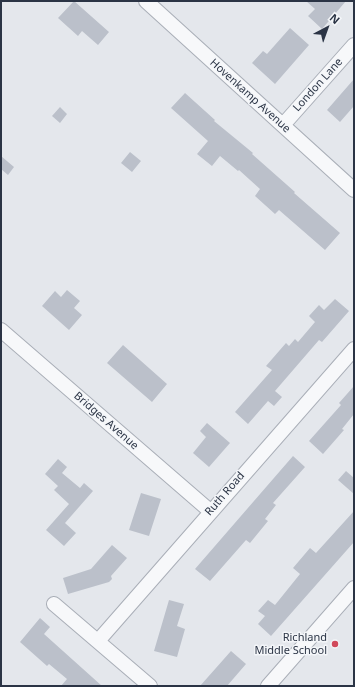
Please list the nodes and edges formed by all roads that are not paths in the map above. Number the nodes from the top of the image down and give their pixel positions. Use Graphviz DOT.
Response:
graph roads {
  1 [pos="146,1"];
  2 [pos="354,45"];
  3 [pos="283,125"];
  4 [pos="354,190"];
  5 [pos="1,330"];
  6 [pos="354,349"];
  7 [pos="210,511"];
  8 [pos="354,588"];
  9 [pos="54,604"];
  10 [pos="98,641"];
  11 [pos="150,686"];
  12 [pos="268,686"];
  1 -- 3 [label="street, Hovenkamp Avenue"];
  2 -- 3 [label="street, London Lane"];
  3 -- 4 [label="street, Hovenkamp Avenue"];
  5 -- 7 [label="street, Bridges Avenue"];
  6 -- 7 [label="street, Ruth Road"];
  7 -- 10 [label="street, Ruth Road"];
  8 -- 12 [label="street"];
  9 -- 10 [label="street"];
  10 -- 11 [label="street"];
}
